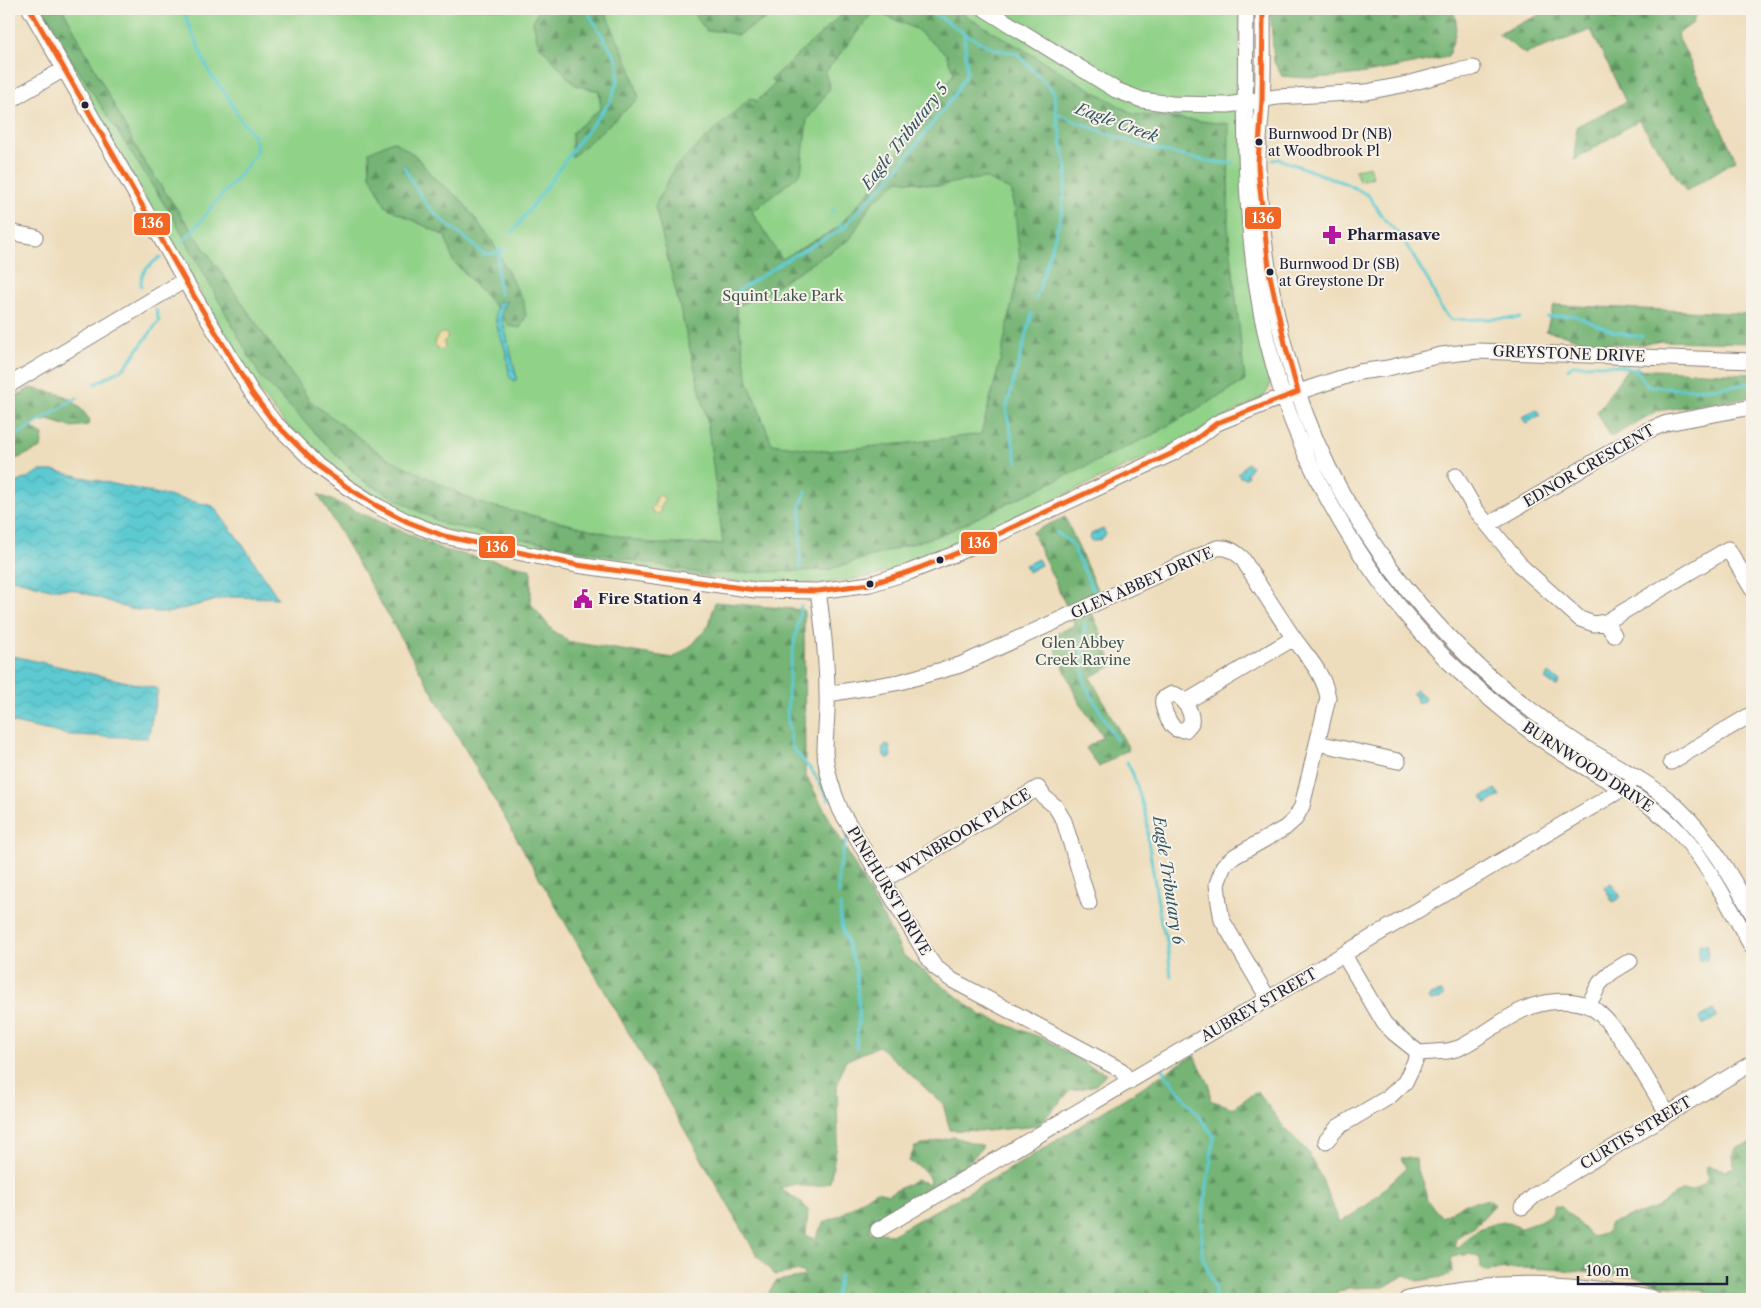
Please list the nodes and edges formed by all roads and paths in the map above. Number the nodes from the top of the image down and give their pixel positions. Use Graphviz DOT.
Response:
graph roads {
  1 [pos="30,9"];
  2 [pos="985,9"];
  3 [pos="1246,9"];
  4 [pos="1263,9"];
  5 [pos="1473,68"];
  6 [pos="64,69"];
  7 [pos="1262,100"];
  8 [pos="9,101"];
  9 [pos="1245,102"];
  10 [pos="9,232"];
  11 [pos="35,237"];
  12 [pos="185,280"];
  13 [pos="1752,361"];
  14 [pos="9,385"];
  15 [pos="1300,396"];
  16 [pos="1284,401"];
  17 [pos="1752,407"];
  18 [pos="1456,476"];
  19 [pos="1488,525"];
  20 [pos="1752,589"];
  21 [pos="818,591"];
  22 [pos="1294,638"];
  23 [pos="828,694"];
  24 [pos="1184,703"];
  25 [pos="1752,714"];
  26 [pos="1318,743"];
  27 [pos="1398,761"];
  28 [pos="1672,762"];
  29 [pos="1639,779"];
  30 [pos="1623,789"];
  31 [pos="882,881"];
  32 [pos="1089,903"];
  33 [pos="1752,913"];
  34 [pos="1752,947"];
  35 [pos="1344,955"];
  36 [pos="1630,961"];
  37 [pos="1269,1000"];
  38 [pos="1588,1006"];
  39 [pos="1419,1053"];
  40 [pos="1752,1063"];
  41 [pos="1129,1082"];
  42 [pos="1668,1114"];
  43 [pos="1326,1141"];
  44 [pos="1522,1206"];
  45 [pos="878,1230"];
  46 [pos="1409,1299"];
  47 [pos="1651,1299"];
  1 -- 6 [label="street, GREYSTONE DRIVE"];
  2 -- 9 [label="street"];
  3 -- 9 [label="street, BURNWOOD DRIVE"];
  4 -- 7 [label="street, BURNWOOD DRIVE"];
  5 -- 7 [label="street"];
  6 -- 8 [label="street"];
  6 -- 12 [label="street, GREYSTONE DRIVE"];
  7 -- 9 [label="street"];
  7 -- 15 [label="street, BURNWOOD DRIVE"];
  9 -- 16 [label="street, BURNWOOD DRIVE"];
  10 -- 11 [label="street"];
  12 -- 14 [label="street"];
  12 -- 21 [label="street, GREYSTONE DRIVE"];
  13 -- 15 [label="street, GREYSTONE DRIVE"];
  15 -- 16 [label="street, GREYSTONE DRIVE"];
  15 -- 29 [label="street, BURNWOOD DRIVE"];
  16 -- 21 [label="street, GREYSTONE DRIVE"];
  16 -- 30 [label="street, BURNWOOD DRIVE"];
  17 -- 19 [label="street, EDNOR CRESCENT"];
  18 -- 19 [label="street"];
  19 -- 20 [label="street"];
  21 -- 23 [label="street, PINEHURST DRIVE"];
  22 -- 23 [label="street, GLEN ABBEY DRIVE"];
  22 -- 24 [label="street"];
  22 -- 26 [label="street, GLEN ABBEY DRIVE"];
  23 -- 31 [label="street, PINEHURST DRIVE"];
  25 -- 28 [label="street"];
  26 -- 27 [label="street"];
  26 -- 37 [label="street, GLEN ABBEY DRIVE"];
  29 -- 30 [label="street, AUBREY STREET"];
  29 -- 33 [label="street, BURNWOOD DRIVE"];
  30 -- 34 [label="street, BURNWOOD DRIVE"];
  30 -- 35 [label="street, AUBREY STREET"];
  31 -- 32 [label="street, WYNBROOK PLACE"];
  31 -- 41 [label="street, PINEHURST DRIVE"];
  35 -- 37 [label="street, AUBREY STREET"];
  35 -- 39 [label="street"];
  36 -- 38 [label="street"];
  37 -- 41 [label="street, AUBREY STREET"];
  38 -- 39 [label="street"];
  38 -- 42 [label="street"];
  39 -- 43 [label="street"];
  40 -- 42 [label="street, CURTIS STREET"];
  41 -- 45 [label="street, AUBREY STREET"];
  42 -- 44 [label="street, CURTIS STREET"];
  46 -- 47 [label="main road"];
}
